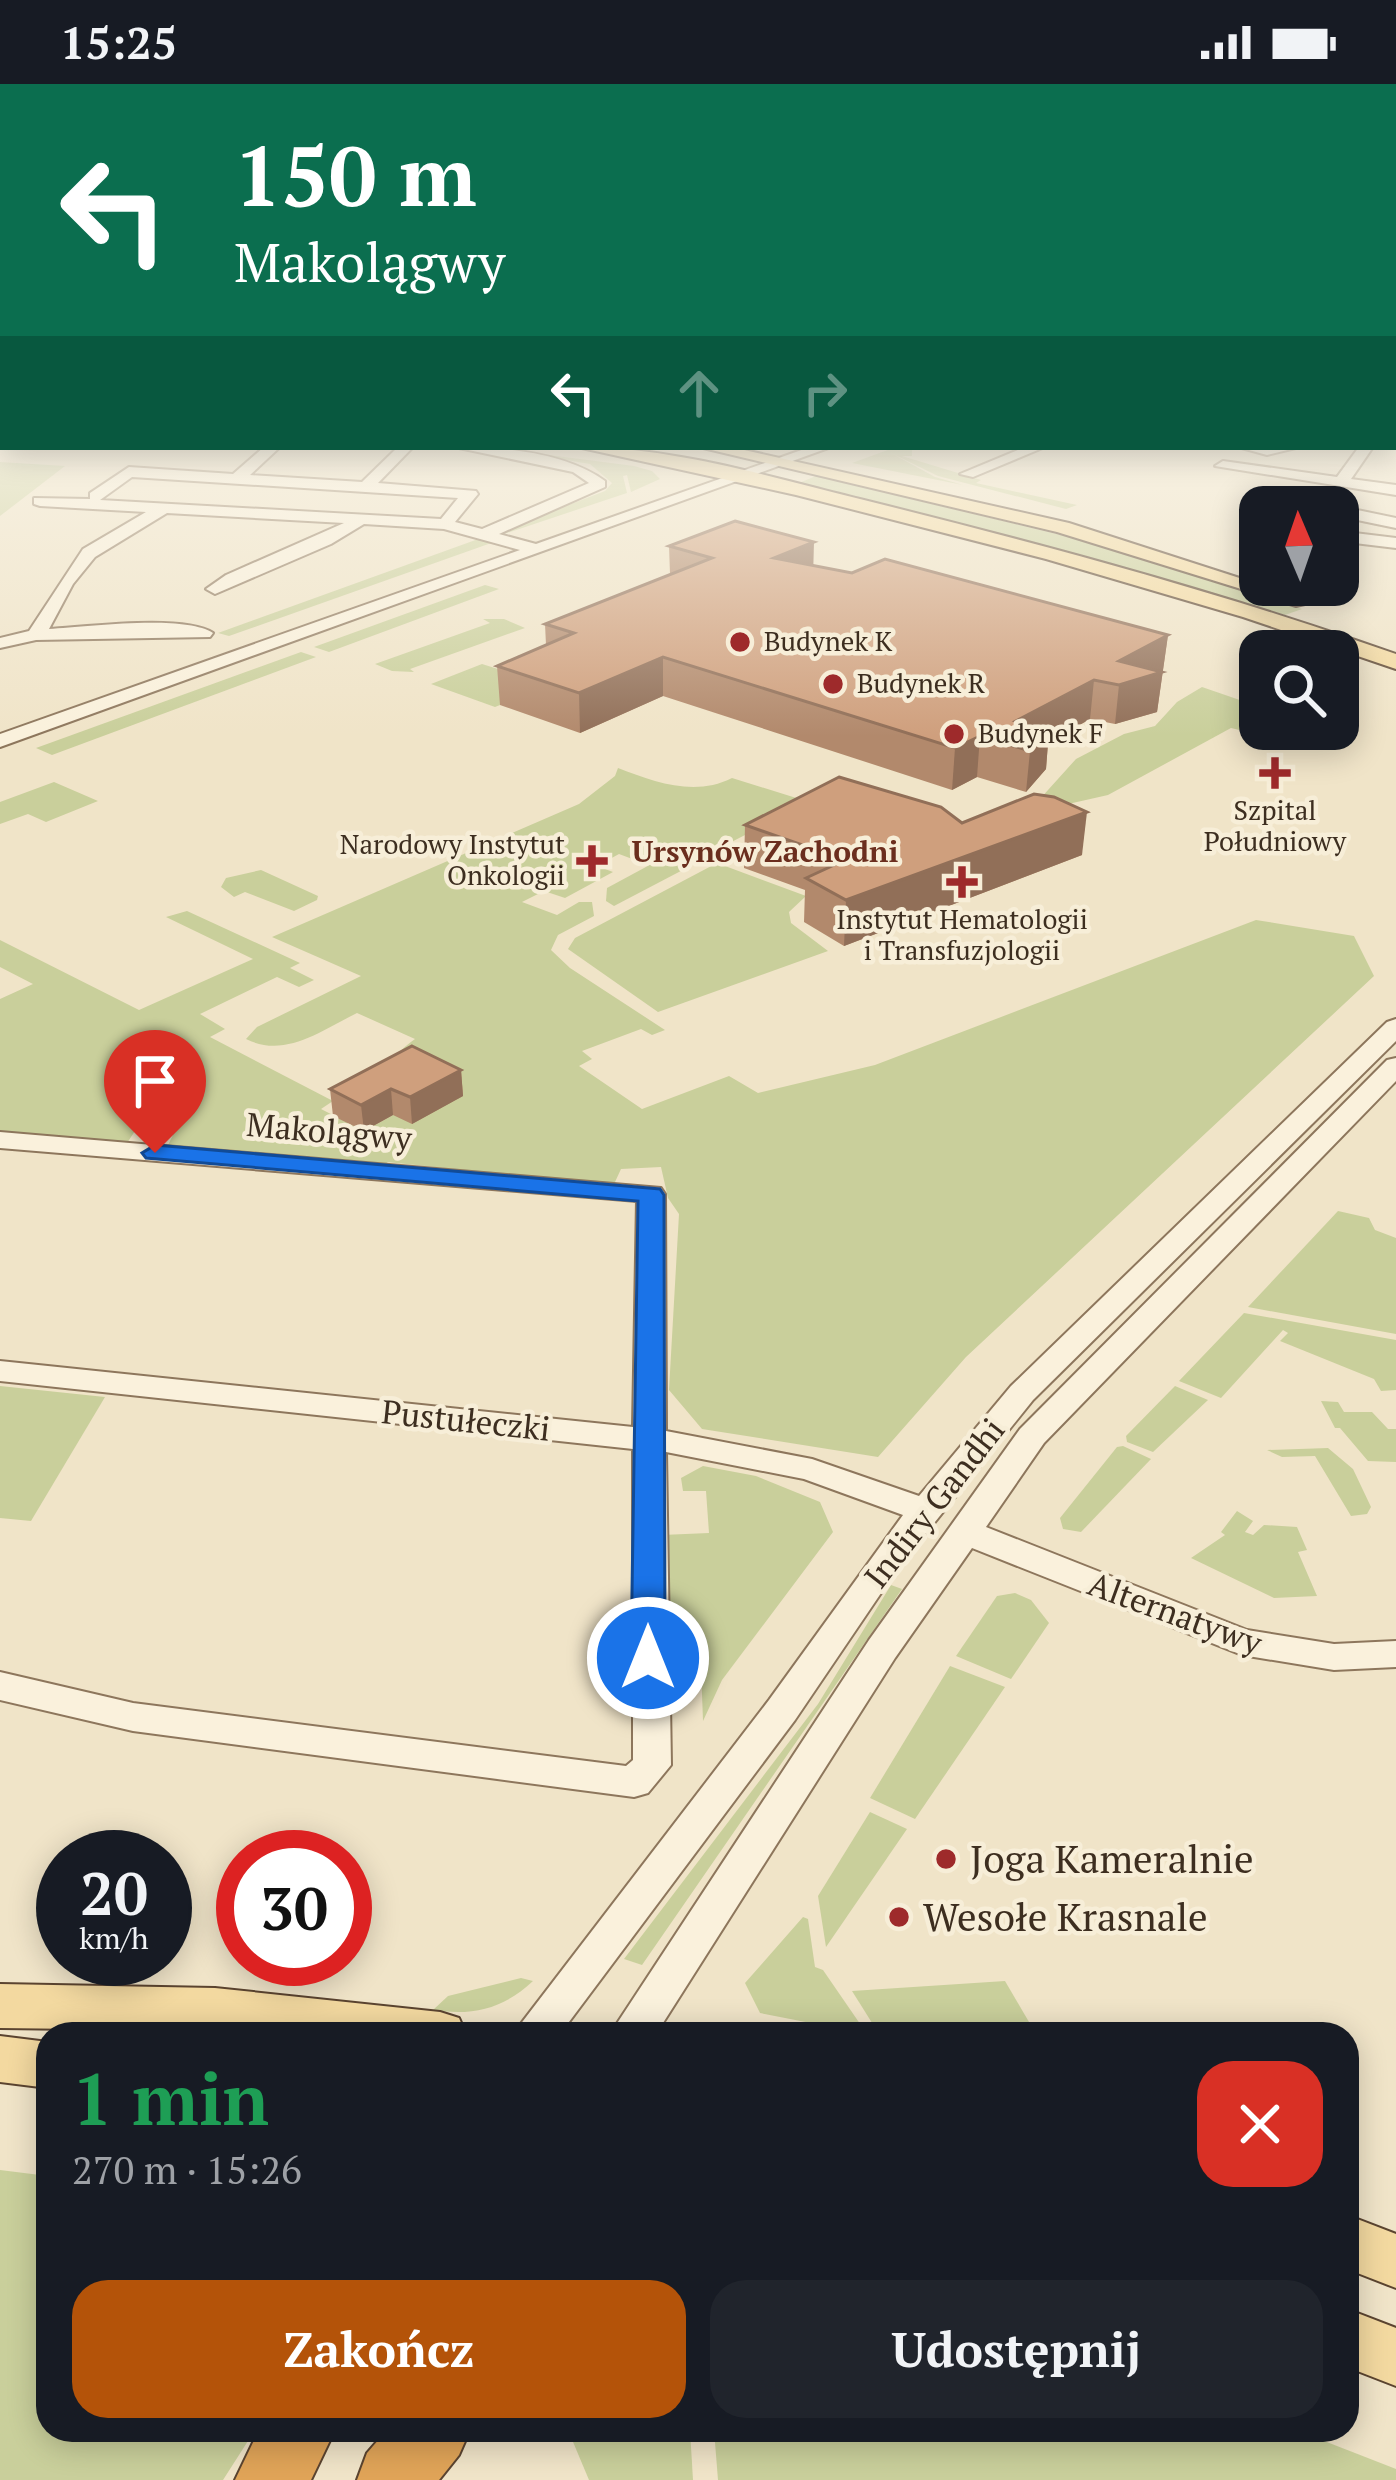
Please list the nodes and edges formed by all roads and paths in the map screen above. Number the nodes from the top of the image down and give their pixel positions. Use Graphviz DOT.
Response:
graph roads {
  1 [pos="157,512"];
  2 [pos="212,512"];
  3 [pos="455,512"];
  4 [pos="535,512"];
  5 [pos="615,512"];
  6 [pos="634,512"];
  7 [pos="885,512"];
  8 [pos="1001,512"];
  9 [pos="1359,516"];
  10 [pos="359,520"];
  11 [pos="1389,522"];
  12 [pos="445,524"];
  13 [pos="484,534"];
  14 [pos="1359,539"];
  15 [pos="1396,543"];
  16 [pos="528,546"];
  17 [pos="1324,609"];
  18 [pos="204,633"];
  19 [pos="36,635"];
  20 [pos="0,644"];
  21 [pos="241,644"];
  22 [pos="1396,662"];
  23 [pos="0,730"];
  24 [pos="0,741"];
  25 [pos="1396,1027"];
  26 [pos="1396,1066"];
  27 [pos="0,1140"];
  28 [pos="0,1371"];
  29 [pos="652,1439"];
  30 [pos="924,1510"];
  31 [pos="964,1531"];
  32 [pos="1396,1654"];
  33 [pos="0,1686"];
  34 [pos="0,2006"];
  35 [pos="328,2022"];
  36 [pos="544,2022"];
  37 [pos="640,2022"];
  38 [pos="0,2059"];
  39 [pos="36,2064"];
  40 [pos="1359,2247"];
  41 [pos="1396,2261"];
  42 [pos="1359,2343"];
  43 [pos="1396,2357"];
  44 [pos="292,2442"];
  45 [pos="411,2442"];
  46 [pos="424,2442"];
  47 [pos="271,2480"];
  48 [pos="393,2480"];
  1 -- 19 [label="street"];
  2 -- 10 [label="street"];
  3 -- 12 [label="street"];
  4 -- 13 [label="street"];
  5 -- 16 [label="street"];
  6 -- 16 [label="street"];
  7 -- 22 [label="main road"];
  8 -- 17 [label="main road"];
  9 -- 11 [label="street"];
  10 -- 12 [label="street"];
  10 -- 18 [label="street"];
  12 -- 13 [label="street"];
  13 -- 16 [label="street"];
  14 -- 15 [label="street"];
  16 -- 21 [label="street"];
  16 -- 24 [label="street"];
  18 -- 19 [label="street"];
  18 -- 21 [label="street"];
  19 -- 20 [label="street"];
  21 -- 23 [label="street"];
  25 -- 30 [label="street, Indiry Gandhi"];
  26 -- 31 [label="street, Indiry Gandhi"];
  27 -- 29 [label="street, Makolągwy"];
  28 -- 29 [label="street, Pustułeczki"];
  29 -- 30 [label="street, Pustułeczki"];
  29 -- 33 [label="street"];
  30 -- 36 [label="street, Indiry Gandhi"];
  31 -- 32 [label="street, Alternatywy"];
  31 -- 37 [label="street, Indiry Gandhi"];
  34 -- 35 [label="main road"];
  38 -- 39 [label="main road"];
  40 -- 41 [label="main road"];
  42 -- 43 [label="main road"];
  44 -- 47 [label="highway"];
  45 -- 48 [label="highway"];
  46 -- 48 [label="highway"];
}
